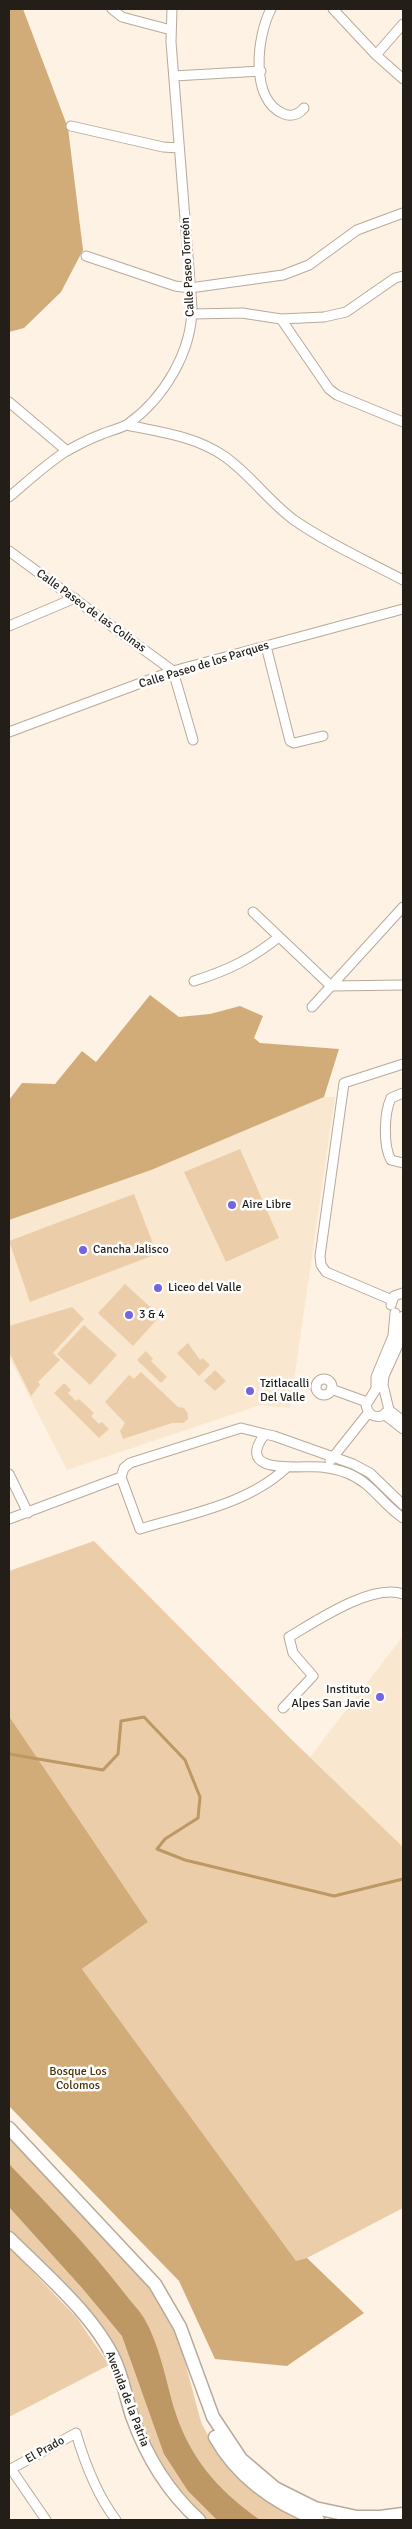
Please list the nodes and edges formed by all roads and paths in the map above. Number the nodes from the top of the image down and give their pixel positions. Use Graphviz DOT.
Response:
graph roads {
  1 [pos="112,9"];
  2 [pos="172,9"];
  3 [pos="271,9"];
  4 [pos="333,9"];
  5 [pos="403,24"];
  6 [pos="171,30"];
  7 [pos="379,58"];
  8 [pos="261,71"];
  9 [pos="174,76"];
  10 [pos="403,79"];
  11 [pos="304,108"];
  12 [pos="71,126"];
  13 [pos="179,148"];
  14 [pos="403,213"];
  15 [pos="86,256"];
  16 [pos="403,276"];
  17 [pos="190,288"];
  18 [pos="192,314"];
  19 [pos="280,319"];
  20 [pos="9,402"];
  21 [pos="403,422"];
  22 [pos="127,425"];
  23 [pos="67,451"];
  24 [pos="9,497"];
  25 [pos="9,551"];
  26 [pos="403,580"];
  27 [pos="75,598"];
  28 [pos="403,609"];
  29 [pos="9,626"];
  30 [pos="266,646"];
  31 [pos="173,671"];
  32 [pos="9,732"];
  33 [pos="323,736"];
  34 [pos="193,740"];
  35 [pos="403,907"];
  36 [pos="253,912"];
  37 [pos="279,936"];
  38 [pos="194,980"];
  39 [pos="403,985"];
  40 [pos="331,986"];
  41 [pos="312,1007"];
  42 [pos="403,1064"];
  43 [pos="403,1093"];
  44 [pos="403,1163"];
  45 [pos="403,1293"];
  46 [pos="392,1300"];
  47 [pos="401,1315"];
  48 [pos="331,1389"];
  49 [pos="367,1402"];
  50 [pos="387,1412"];
  51 [pos="371,1414"];
  52 [pos="403,1420"];
  53 [pos="403,1429"];
  54 [pos="264,1434"];
  55 [pos="334,1458"];
  56 [pos="286,1468"];
  57 [pos="329,1469"];
  58 [pos="9,1474"];
  59 [pos="121,1477"];
  60 [pos="403,1505"];
  61 [pos="28,1513"];
  62 [pos="403,1518"];
  63 [pos="9,1519"];
  64 [pos="403,1594"];
  65 [pos="283,1708"];
  66 [pos="9,2128"];
  67 [pos="9,2238"];
  68 [pos="9,2244"];
  69 [pos="50,2279"];
  70 [pos="192,2358"];
  71 [pos="403,2514"];
  72 [pos="46,2520"];
  73 [pos="116,2520"];
  74 [pos="199,2520"];
  75 [pos="318,2520"];
  1 -- 6 [label="street"];
  2 -- 6 [label="street, Calle Paseo Torreón"];
  3 -- 8 [label="street"];
  4 -- 7 [label="street"];
  5 -- 7 [label="street"];
  6 -- 9 [label="street, Calle Paseo Torreón"];
  7 -- 10 [label="street"];
  8 -- 9 [label="street"];
  8 -- 11 [label="street"];
  9 -- 13 [label="street, Calle Paseo Torreón"];
  12 -- 13 [label="street"];
  13 -- 17 [label="street, Calle Paseo Torreón"];
  14 -- 17 [label="street"];
  15 -- 17 [label="street"];
  16 -- 19 [label="street"];
  17 -- 18 [label="street, Calle Paseo Torreón"];
  18 -- 19 [label="street"];
  18 -- 22 [label="street, Calle Paseo Torreón"];
  19 -- 21 [label="street"];
  20 -- 23 [label="street"];
  22 -- 23 [label="street, Calle Paseo Torreón"];
  22 -- 26 [label="street"];
  23 -- 24 [label="street, Calle Paseo Torreón"];
  25 -- 27 [label="street, Calle Paseo de las Colinas"];
  27 -- 29 [label="street"];
  27 -- 31 [label="street, Calle Paseo de las Colinas"];
  28 -- 30 [label="street, Calle Paseo de los Parques"];
  30 -- 31 [label="street, Calle Paseo de los Parques"];
  30 -- 33 [label="street"];
  31 -- 32 [label="street, Calle Paseo de los Parques"];
  31 -- 34 [label="street"];
  35 -- 40 [label="street"];
  36 -- 37 [label="street"];
  37 -- 38 [label="street"];
  37 -- 40 [label="street"];
  39 -- 40 [label="street"];
  40 -- 41 [label="street"];
  42 -- 46 [label="street"];
  43 -- 44 [label="street"];
  45 -- 46 [label="street"];
  46 -- 47 [label="street"];
  47 -- 49 [label="street"];
  47 -- 50 [label="street"];
  48 -- 49 [label="street"];
  49 -- 51 [label="street"];
  50 -- 51 [label="street"];
  50 -- 52 [label="street"];
  50 -- 53 [label="street"];
  51 -- 55 [label="street"];
  54 -- 55 [label="street"];
  54 -- 56 [label="street"];
  54 -- 59 [label="street"];
  55 -- 57 [label="street"];
  55 -- 60 [label="street"];
  56 -- 57 [label="street"];
  56 -- 59 [label="street"];
  57 -- 62 [label="street"];
  58 -- 61 [label="street"];
  59 -- 61 [label="street"];
  61 -- 63 [label="street"];
  64 -- 65 [label="street"];
  66 -- 70 [label="main road"];
  67 -- 69 [label="main road, Avenida de la Patria"];
  68 -- 69 [label="street"];
  69 -- 74 [label="main road, Avenida de la Patria"];
  70 -- 71 [label="main road"];
  70 -- 75 [label="main road"];
  72 -- 73 [label="street, El Prado"];
}
